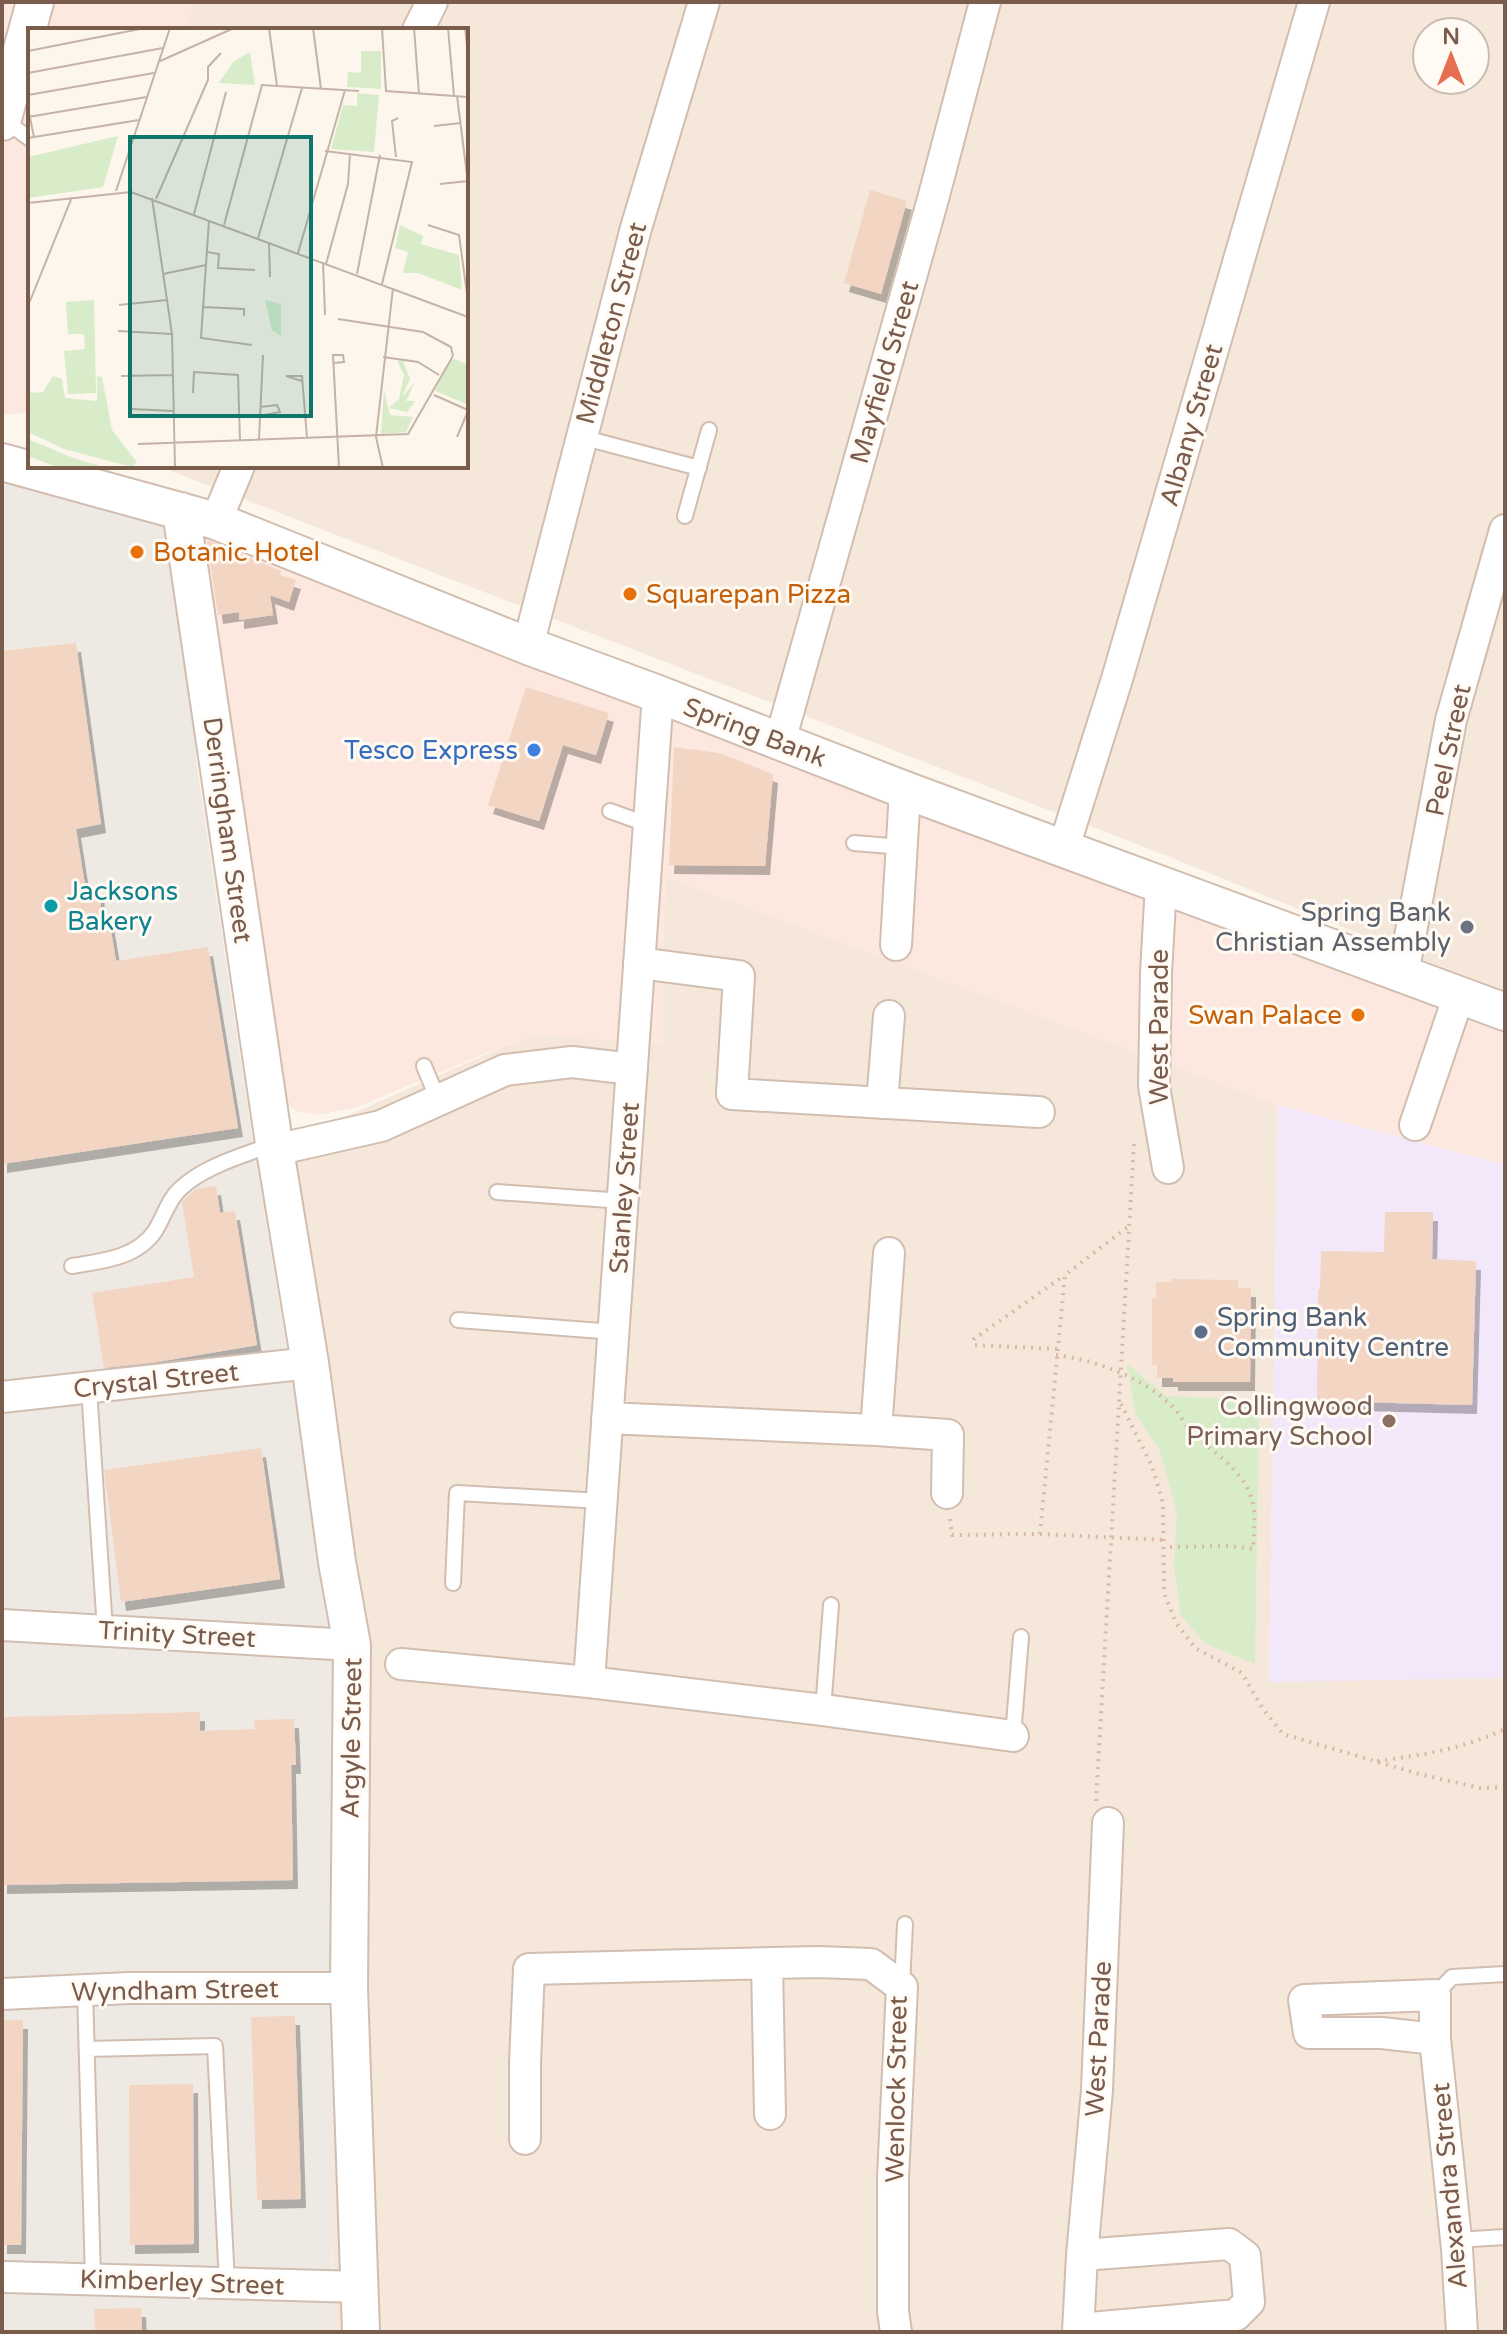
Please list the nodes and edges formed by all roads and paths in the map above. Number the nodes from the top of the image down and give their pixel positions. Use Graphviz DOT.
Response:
graph roads {
  1 [pos="35,2"];
  2 [pos="432,2"];
  3 [pos="704,2"];
  4 [pos="985,2"];
  5 [pos="1314,2"];
  6 [pos="419,28"];
  7 [pos="2,121"];
  8 [pos="28,138"];
  9 [pos="709,430"];
  10 [pos="581,437"];
  11 [pos="2,462"];
  12 [pos="238,468"];
  13 [pos="699,468"];
  14 [pos="181,511"];
  15 [pos="685,516"];
  16 [pos="216,521"];
  17 [pos="1505,530"];
  18 [pos="528,646"];
  19 [pos="658,694"];
  20 [pos="780,741"];
  21 [pos="905,790"];
  22 [pos="610,811"];
  23 [pos="649,825"];
  24 [pos="854,843"];
  25 [pos="902,847"];
  26 [pos="1064,847"];
  27 [pos="1161,884"];
  28 [pos="896,945"];
  29 [pos="639,963"];
  30 [pos="1403,974"];
  31 [pos="1459,995"];
  32 [pos="1505,1012"];
  33 [pos="889,1016"];
  34 [pos="424,1066"];
  35 [pos="632,1069"];
  36 [pos="438,1100"];
  37 [pos="882,1103"];
  38 [pos="1039,1112"];
  39 [pos="1415,1125"];
  40 [pos="1135,1131"];
  41 [pos="275,1147"];
  42 [pos="1168,1168"];
  43 [pos="497,1192"];
  44 [pos="623,1201"];
  45 [pos="1129,1226"];
  46 [pos="889,1253"];
  47 [pos="72,1266"];
  48 [pos="1065,1275"];
  49 [pos="458,1320"];
  50 [pos="614,1332"];
  51 [pos="1057,1352"];
  52 [pos="310,1363"];
  53 [pos="1120,1372"];
  54 [pos="89,1388"];
  55 [pos="2,1397"];
  56 [pos="1120,1401"];
  57 [pos="607,1418"];
  58 [pos="876,1430"];
  59 [pos="947,1493"];
  60 [pos="602,1501"];
  61 [pos="1040,1534"];
  62 [pos="1113,1539"];
  63 [pos="1165,1540"];
  64 [pos="1165,1547"];
  65 [pos="453,1583"];
  66 [pos="831,1605"];
  67 [pos="2,1625"];
  68 [pos="105,1630"];
  69 [pos="1021,1637"];
  70 [pos="352,1645"];
  71 [pos="401,1664"];
  72 [pos="589,1682"];
  73 [pos="823,1710"];
  74 [pos="1505,1729"];
  75 [pos="1013,1736"];
  76 [pos="1375,1762"];
  77 [pos="1505,1787"];
  78 [pos="1108,1823"];
  79 [pos="905,1924"];
  80 [pos="767,1964"];
  81 [pos="1505,1974"];
  82 [pos="902,1987"];
  83 [pos="349,1988"];
  84 [pos="85,1990"];
  85 [pos="2,1994"];
  86 [pos="1435,1995"];
  87 [pos="1435,2039"];
  88 [pos="87,2049"];
  89 [pos="770,2114"];
  90 [pos="525,2139"];
  91 [pos="1505,2237"];
  92 [pos="1456,2240"];
  93 [pos="1082,2255"];
  94 [pos="5,2277"];
  95 [pos="93,2279"];
  96 [pos="227,2283"];
  97 [pos="360,2287"];
  98 [pos="1078,2330"];
  99 [pos="361,2332"];
  100 [pos="896,2332"];
  101 [pos="1462,2332"];
  1 -- 7 [label="street"];
  2 -- 6 [label="street"];
  3 -- 10 [label="street, Middleton Street"];
  4 -- 20 [label="street, Mayfield Street"];
  5 -- 26 [label="street, Albany Street"];
  7 -- 8 [label="lane"];
  9 -- 13 [label="lane"];
  10 -- 13 [label="lane"];
  10 -- 18 [label="street, Middleton Street"];
  11 -- 14 [label="street, Spring Bank"];
  12 -- 16 [label="street"];
  13 -- 15 [label="lane"];
  14 -- 16 [label="street, Spring Bank"];
  14 -- 41 [label="street, Derringham Street"];
  16 -- 18 [label="street, Spring Bank"];
  17 -- 30 [label="street, Peel Street"];
  18 -- 19 [label="street, Spring Bank"];
  19 -- 20 [label="street, Spring Bank"];
  19 -- 23 [label="street, Stanley Street"];
  20 -- 21 [label="street, Spring Bank"];
  21 -- 25 [label="street"];
  21 -- 26 [label="street, Spring Bank"];
  22 -- 23 [label="lane"];
  23 -- 29 [label="street, Stanley Street"];
  24 -- 25 [label="lane"];
  25 -- 28 [label="street"];
  26 -- 27 [label="street, Spring Bank"];
  27 -- 30 [label="street, Spring Bank"];
  27 -- 42 [label="street, West Parade"];
  29 -- 35 [label="street, Stanley Street"];
  29 -- 37 [label="street"];
  30 -- 31 [label="street, Spring Bank"];
  31 -- 32 [label="street, Spring Bank"];
  31 -- 39 [label="street"];
  33 -- 37 [label="street"];
  34 -- 36 [label="lane"];
  35 -- 36 [label="street"];
  35 -- 44 [label="street, Stanley Street"];
  36 -- 41 [label="street"];
  37 -- 38 [label="street"];
  40 -- 45 [label="path"];
  41 -- 47 [label="lane"];
  41 -- 52 [label="street, Argyle Street"];
  43 -- 44 [label="lane"];
  44 -- 50 [label="street, Stanley Street"];
  45 -- 48 [label="path"];
  45 -- 53 [label="path"];
  46 -- 58 [label="street"];
  48 -- 51 [label="path"];
  48 -- 51 [label="path"];
  49 -- 50 [label="lane"];
  50 -- 57 [label="street, Stanley Street"];
  51 -- 53 [label="path"];
  51 -- 61 [label="path"];
  52 -- 54 [label="street, Crystal Street"];
  52 -- 70 [label="street, Argyle Street"];
  53 -- 56 [label="path"];
  53 -- 64 [label="path"];
  54 -- 55 [label="street, Crystal Street"];
  54 -- 68 [label="lane"];
  56 -- 62 [label="path"];
  56 -- 63 [label="path"];
  57 -- 58 [label="street"];
  57 -- 60 [label="street, Stanley Street"];
  58 -- 59 [label="street"];
  59 -- 61 [label="path"];
  60 -- 65 [label="lane"];
  60 -- 72 [label="street, Stanley Street"];
  61 -- 62 [label="path"];
  62 -- 63 [label="path"];
  62 -- 78 [label="path"];
  63 -- 64 [label="path"];
  64 -- 76 [label="path"];
  66 -- 73 [label="lane"];
  67 -- 68 [label="street, Trinity Street"];
  68 -- 70 [label="street, Trinity Street"];
  69 -- 75 [label="lane"];
  70 -- 83 [label="street, Argyle Street"];
  71 -- 72 [label="street"];
  72 -- 73 [label="street"];
  73 -- 75 [label="street"];
  74 -- 76 [label="path"];
  76 -- 77 [label="path"];
  78 -- 93 [label="street, West Parade"];
  79 -- 82 [label="lane"];
  80 -- 82 [label="street, Wenlock Street"];
  80 -- 89 [label="street"];
  80 -- 90 [label="street, Wenlock Street"];
  81 -- 86 [label="lane"];
  82 -- 100 [label="street, Wenlock Street"];
  83 -- 84 [label="street, Wyndham Street"];
  83 -- 97 [label="street, Argyle Street"];
  84 -- 85 [label="street, Wyndham Street"];
  84 -- 88 [label="lane"];
  86 -- 87 [label="street, Alexandra Street"];
  86 -- 87 [label="street"];
  87 -- 92 [label="street, Alexandra Street"];
  88 -- 95 [label="lane"];
  88 -- 96 [label="lane"];
  91 -- 92 [label="lane"];
  92 -- 101 [label="street, Alexandra Street"];
  93 -- 98 [label="street, West Parade"];
  93 -- 98 [label="street, West Parade"];
  94 -- 95 [label="street, Kimberley Street"];
  95 -- 96 [label="street, Kimberley Street"];
  96 -- 97 [label="street, Kimberley Street"];
  97 -- 99 [label="street, Argyle Street"];
}
